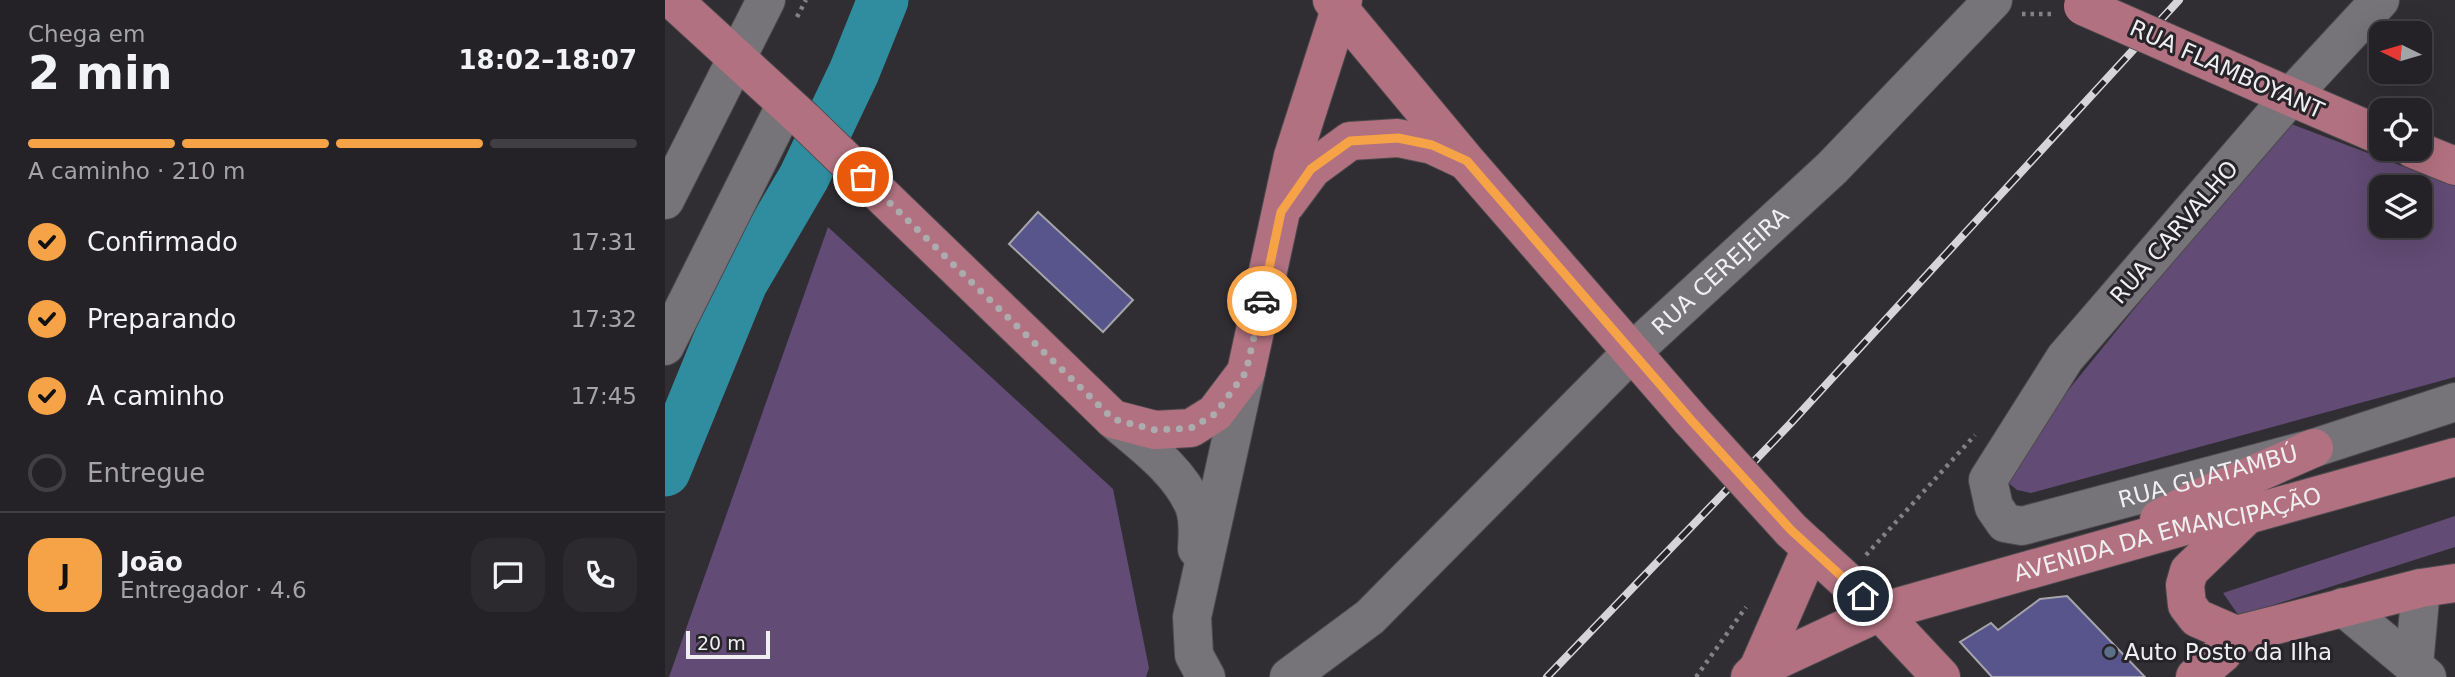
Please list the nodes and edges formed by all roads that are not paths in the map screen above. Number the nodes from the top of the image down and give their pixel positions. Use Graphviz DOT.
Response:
graph roads {
  1 [pos="673,0"];
  2 [pos="766,0"];
  3 [pos="1993,0"];
  4 [pos="2380,0"];
  5 [pos="1338,3"];
  6 [pos="2078,3"];
  7 [pos="736,58"];
  8 [pos="2276,91"];
  9 [pos="795,112"];
  10 [pos="2369,130"];
  11 [pos="2432,157"];
  12 [pos="1467,161"];
  13 [pos="2455,166"];
  14 [pos="665,200"];
  15 [pos="1281,212"];
  16 [pos="665,346"];
  17 [pos="1631,353"];
  18 [pos="1246,372"];
  19 [pos="2455,402"];
  20 [pos="1113,419"];
  21 [pos="2313,448"];
  22 [pos="2455,457"];
  23 [pos="1988,480"];
  24 [pos="2247,515"];
  25 [pos="1801,539"];
  26 [pos="2102,550"];
  27 [pos="2438,585"];
  28 [pos="1195,600"];
  29 [pos="2343,607"];
  30 [pos="1880,612"];
  31 [pos="2236,635"];
  32 [pos="2420,671"];
  33 [pos="1754,673"];
  34 [pos="1206,677"];
  35 [pos="1289,677"];
  36 [pos="1941,677"];
  37 [pos="2195,677"];
  1 -- 7 [label="main road"];
  2 -- 7 [label="street"];
  3 -- 17 [label="street, RUA CEREJEIRA"];
  4 -- 8 [label="street, RUA CARVALHO"];
  5 -- 12 [label="main road"];
  5 -- 15 [label="main road"];
  6 -- 8 [label="main road, RUA FLAMBOYANT, bridge"];
  7 -- 9 [label="main road"];
  7 -- 14 [label="street"];
  8 -- 10 [label="main road, RUA FLAMBOYANT"];
  8 -- 23 [label="street, RUA CARVALHO"];
  9 -- 16 [label="street"];
  9 -- 20 [label="main road"];
  11 -- 13 [label="main road"];
  12 -- 15 [label="main road"];
  12 -- 17 [label="main road"];
  15 -- 18 [label="main road"];
  17 -- 25 [label="main road, bridge"];
  17 -- 35 [label="street, RUA CEREJEIRA"];
  18 -- 20 [label="main road"];
  18 -- 28 [label="street"];
  19 -- 21 [label="street, RUA GUATAMBÚ"];
  20 -- 28 [label="street"];
  21 -- 23 [label="street, RUA GUATAMBÚ"];
  21 -- 26 [label="main road"];
  22 -- 24 [label="main road, AVENIDA DA EMANCIPAÇÃO"];
  24 -- 26 [label="main road, AVENIDA DA EMANCIPAÇÃO"];
  24 -- 31 [label="main road"];
  25 -- 30 [label="main road"];
  25 -- 33 [label="main road"];
  26 -- 30 [label="main road, AVENIDA DA EMANCIPAÇÃO"];
  27 -- 29 [label="main road"];
  27 -- 32 [label="street"];
  28 -- 34 [label="street"];
  29 -- 31 [label="main road"];
  29 -- 32 [label="street"];
  30 -- 33 [label="main road, AVENIDA DA EMANCIPAÇÃO"];
  30 -- 36 [label="main road"];
  31 -- 37 [label="main road"];
}
